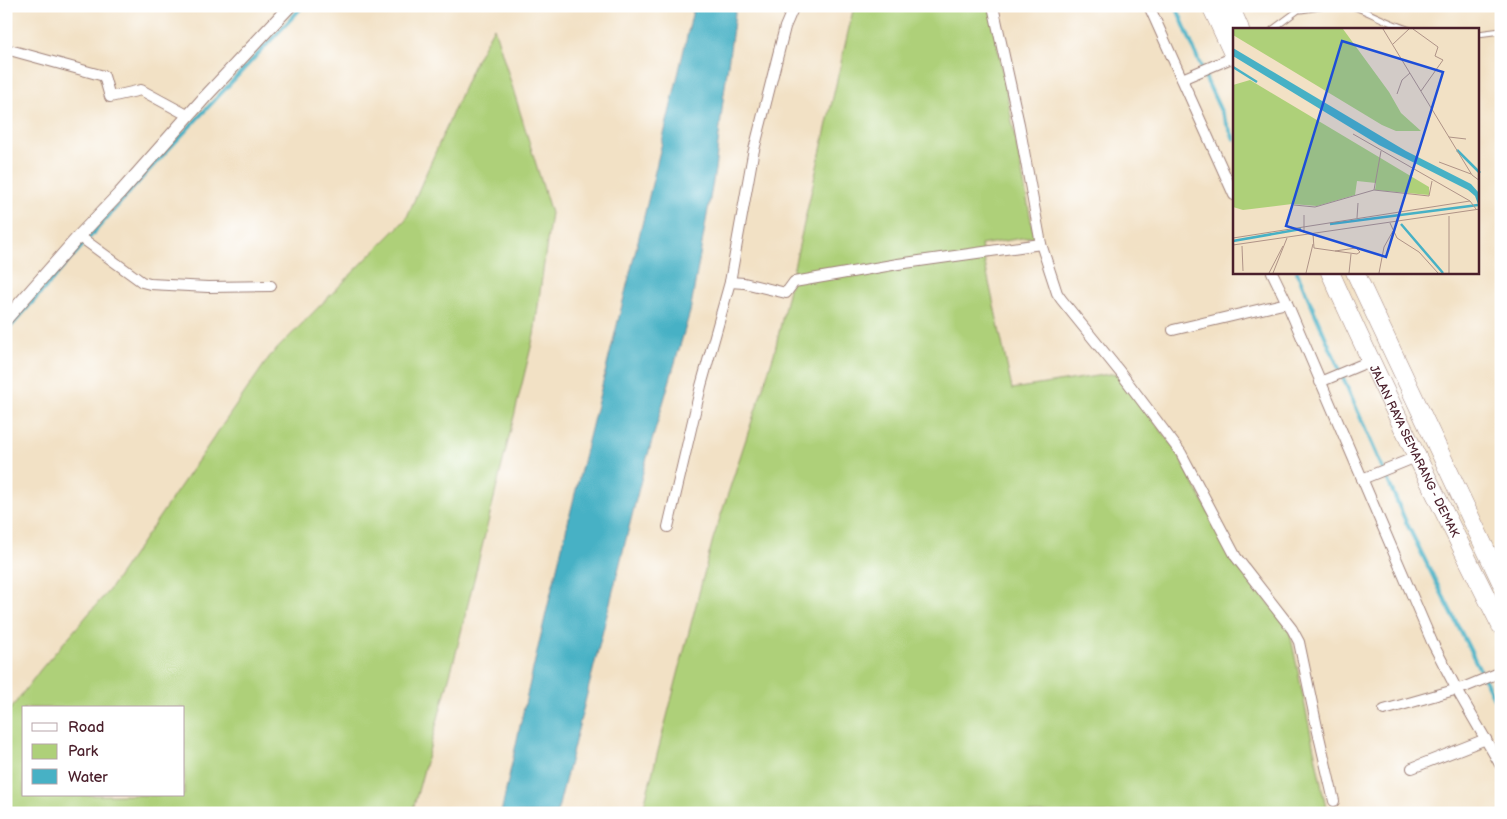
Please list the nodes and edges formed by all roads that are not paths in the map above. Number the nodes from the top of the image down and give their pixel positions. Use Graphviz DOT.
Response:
graph roads {
  1 [pos="290,6"];
  2 [pos="794,6"];
  3 [pos="994,6"];
  4 [pos="1149,6"];
  5 [pos="1210,6"];
  6 [pos="1230,6"];
  7 [pos="1326,6"];
  8 [pos="1352,6"];
  9 [pos="1303,8"];
  10 [pos="1240,28"];
  11 [pos="1274,28"];
  12 [pos="1405,28"];
  13 [pos="1501,31"];
  14 [pos="1480,34"];
  15 [pos="6,49"];
  16 [pos="1230,58"];
  17 [pos="1182,79"];
  18 [pos="189,116"];
  19 [pos="1233,193"];
  20 [pos="79,236"];
  21 [pos="1041,244"];
  22 [pos="1273,274"];
  23 [pos="1331,274"];
  24 [pos="1356,274"];
  25 [pos="730,282"];
  26 [pos="271,286"];
  27 [pos="1287,303"];
  28 [pos="6,319"];
  29 [pos="1172,330"];
  30 [pos="1365,363"];
  31 [pos="1325,380"];
  32 [pos="1409,460"];
  33 [pos="1365,477"];
  34 [pos="668,527"];
  35 [pos="1501,582"];
  36 [pos="1501,626"];
  37 [pos="1499,673"];
  38 [pos="1461,688"];
  39 [pos="1384,710"];
  40 [pos="1486,739"];
  41 [pos="1501,766"];
  42 [pos="1412,768"];
  43 [pos="1334,801"];
  1 -- 18 [label="street"];
  2 -- 25 [label="street"];
  3 -- 21 [label="street"];
  4 -- 17 [label="street"];
  5 -- 16 [label="highway"];
  6 -- 10 [label="highway"];
  7 -- 9 [label="lane"];
  8 -- 12 [label="lane"];
  9 -- 11 [label="lane"];
  13 -- 14 [label="lane"];
  15 -- 18 [label="street"];
  16 -- 17 [label="street"];
  17 -- 19 [label="street"];
  18 -- 20 [label="street"];
  20 -- 26 [label="street"];
  20 -- 28 [label="street"];
  21 -- 25 [label="street"];
  21 -- 43 [label="street"];
  22 -- 27 [label="street"];
  23 -- 30 [label="highway, JALAN RAYA SEMARANG - DEMAK"];
  24 -- 35 [label="highway, JALAN RAYA SEMARANG - DEMAK"];
  25 -- 34 [label="street"];
  27 -- 29 [label="street"];
  27 -- 31 [label="street"];
  30 -- 31 [label="street"];
  30 -- 32 [label="highway, JALAN RAYA SEMARANG - DEMAK"];
  31 -- 33 [label="street"];
  32 -- 33 [label="street"];
  32 -- 36 [label="highway, JALAN RAYA SEMARANG - DEMAK"];
  33 -- 38 [label="street"];
  37 -- 38 [label="street"];
  38 -- 39 [label="street"];
  38 -- 40 [label="street"];
  40 -- 41 [label="street"];
  40 -- 42 [label="street"];
}
